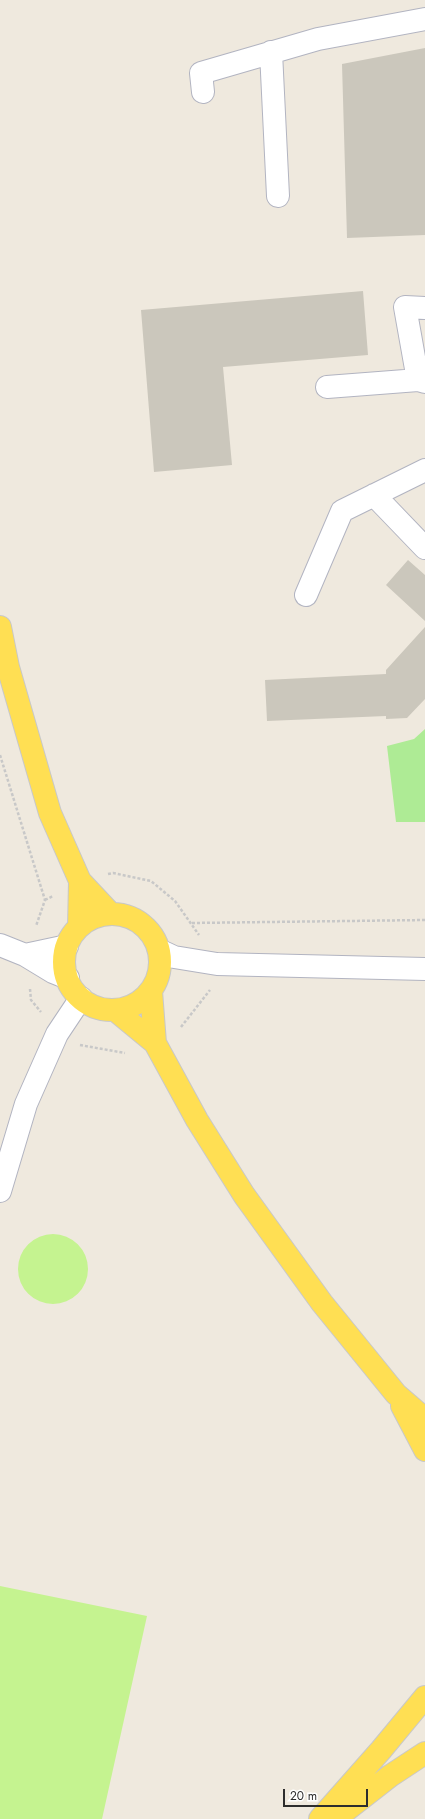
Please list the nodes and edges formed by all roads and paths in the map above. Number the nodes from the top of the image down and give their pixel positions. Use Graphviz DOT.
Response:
graph roads {
  1 [pos="425,19"];
  2 [pos="271,52"];
  3 [pos="202,92"];
  4 [pos="278,196"];
  5 [pos="425,308"];
  6 [pos="421,381"];
  7 [pos="327,387"];
  8 [pos="425,470"];
  9 [pos="374,495"];
  10 [pos="425,548"];
  11 [pos="306,595"];
  12 [pos="0,628"];
  13 [pos="0,755"];
  14 [pos="80,881"];
  15 [pos="45,900"];
  16 [pos="110,913"];
  17 [pos="425,920"];
  18 [pos="192,923"];
  19 [pos="79,927"];
  20 [pos="0,945"];
  21 [pos="67,946"];
  22 [pos="159,950"];
  23 [pos="25,955"];
  24 [pos="425,969"];
  25 [pos="68,978"];
  26 [pos="151,991"];
  27 [pos="82,998"];
  28 [pos="115,1010"];
  29 [pos="155,1042"];
  30 [pos="0,1191"];
  31 [pos="396,1394"];
  32 [pos="425,1419"];
  33 [pos="425,1450"];
  34 [pos="425,1697"];
  35 [pos="425,1753"];
  36 [pos="320,1819"];
  37 [pos="335,1819"];
  1 -- 2 [label="street"];
  2 -- 3 [label="street"];
  2 -- 4 [label="street"];
  5 -- 6 [label="street"];
  6 -- 7 [label="street"];
  8 -- 9 [label="street"];
  9 -- 10 [label="street"];
  9 -- 11 [label="street"];
  12 -- 14 [label="main road"];
  13 -- 15 [label="path"];
  14 -- 16 [label="main road"];
  14 -- 19 [label="main road"];
  16 -- 19 [label="main road"];
  16 -- 22 [label="main road"];
  17 -- 18 [label="path"];
  19 -- 21 [label="main road"];
  20 -- 23 [label="street"];
  21 -- 23 [label="street"];
  21 -- 25 [label="main road"];
  22 -- 24 [label="street"];
  22 -- 26 [label="main road"];
  23 -- 25 [label="street"];
  25 -- 27 [label="main road"];
  26 -- 28 [label="main road"];
  26 -- 29 [label="main road"];
  27 -- 28 [label="main road"];
  27 -- 30 [label="street"];
  28 -- 29 [label="main road"];
  29 -- 31 [label="main road"];
  31 -- 32 [label="main road"];
  31 -- 33 [label="main road"];
  34 -- 36 [label="main road"];
  35 -- 37 [label="main road"];
}
